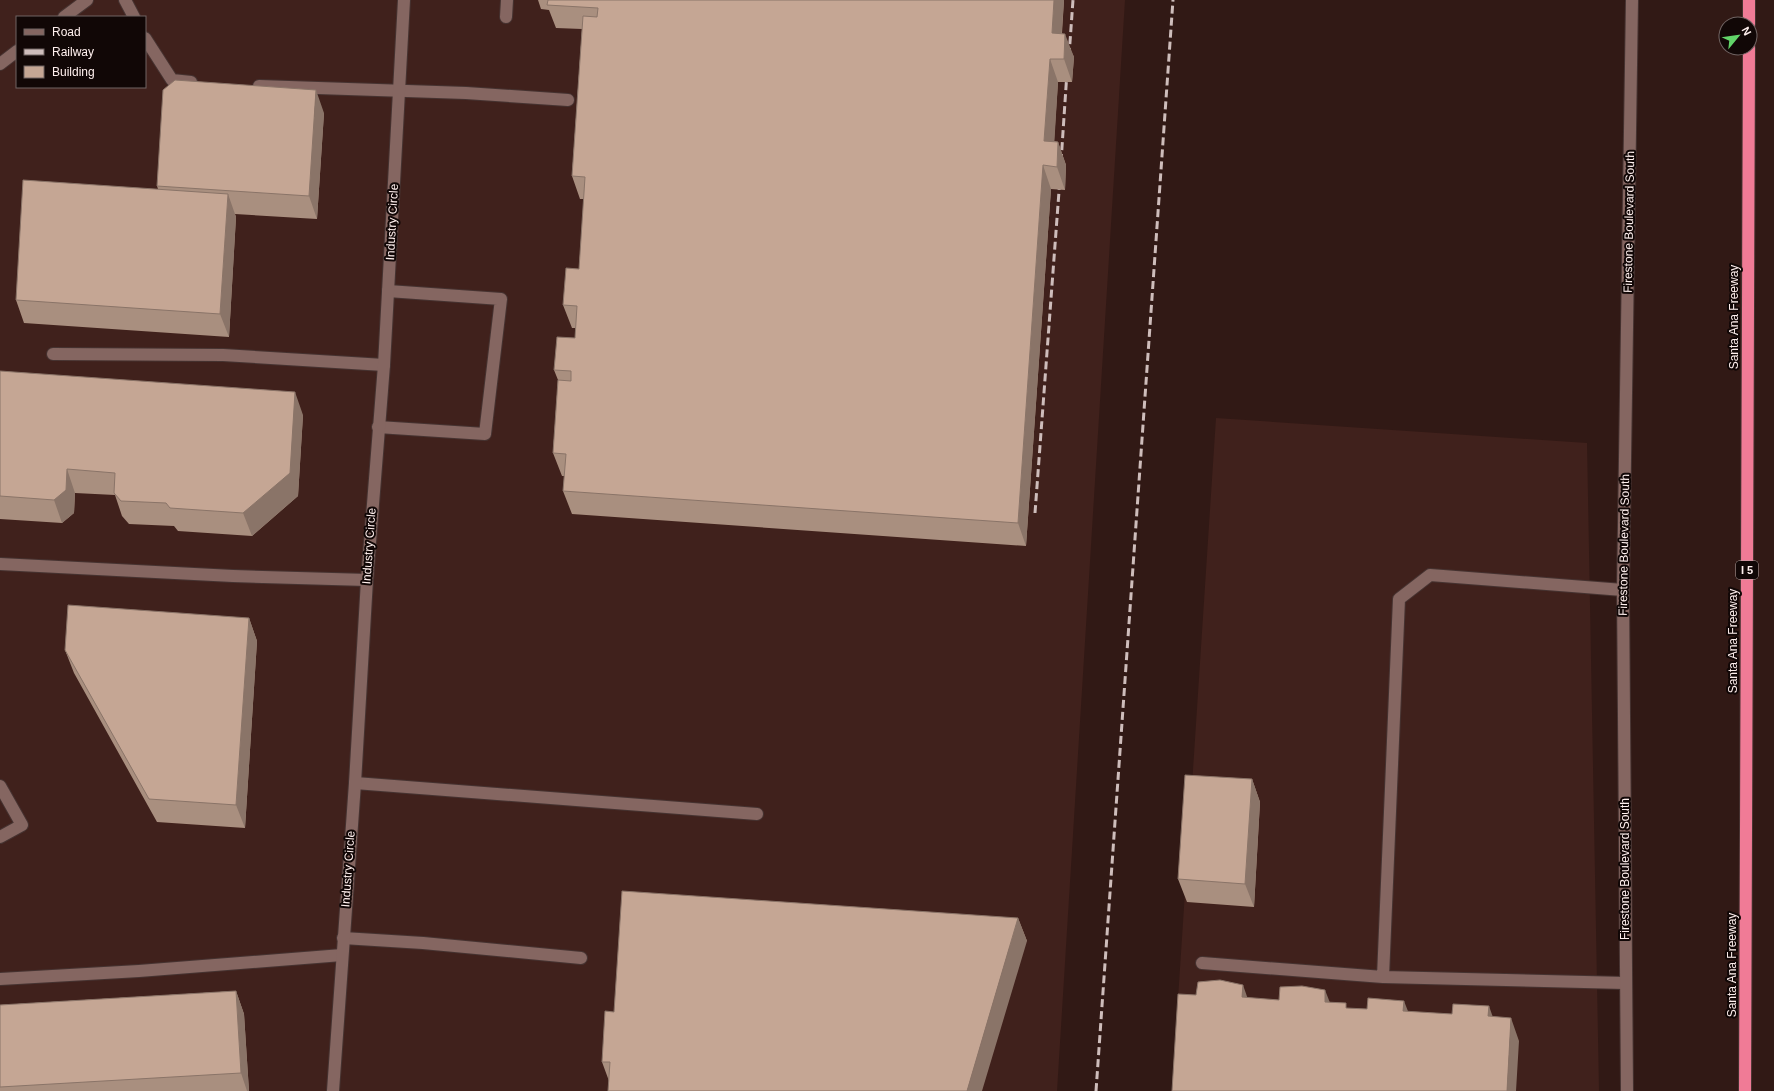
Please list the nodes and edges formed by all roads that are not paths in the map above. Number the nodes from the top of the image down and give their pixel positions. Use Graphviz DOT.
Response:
graph roads {
  1 [pos="87,0"];
  2 [pos="125,0"];
  3 [pos="404,0"];
  4 [pos="507,0"];
  5 [pos="1632,0"];
  6 [pos="1749,0"];
  7 [pos="65,16"];
  8 [pos="133,16"];
  9 [pos="1749,16"];
  10 [pos="506,18"];
  11 [pos="146,40"];
  12 [pos="16,52"];
  13 [pos="1749,56"];
  14 [pos="0,64"];
  15 [pos="203,83"];
  16 [pos="250,86"];
  17 [pos="400,91"];
  18 [pos="568,100"];
  19 [pos="388,290"];
  20 [pos="53,354"];
  21 [pos="384,365"];
  22 [pos="378,428"];
  23 [pos="0,564"];
  24 [pos="367,580"];
  25 [pos="1624,590"];
  26 [pos="355,784"];
  27 [pos="0,786"];
  28 [pos="757,814"];
  29 [pos="0,837"];
  30 [pos="343,938"];
  31 [pos="342,955"];
  32 [pos="581,958"];
  33 [pos="1202,963"];
  34 [pos="1383,977"];
  35 [pos="0,979"];
  36 [pos="1625,983"];
  37 [pos="333,1091"];
  38 [pos="1627,1091"];
  39 [pos="1745,1091"];
  1 -- 7 [label="street"];
  2 -- 8 [label="street"];
  3 -- 17 [label="street, Industry Circle"];
  4 -- 10 [label="street"];
  5 -- 25 [label="street, Firestone Boulevard South"];
  6 -- 9 [label="highway"];
  11 -- 15 [label="street"];
  12 -- 14 [label="street"];
  13 -- 39 [label="highway, Santa Ana Freeway / I 5"];
  16 -- 17 [label="street"];
  17 -- 18 [label="street"];
  17 -- 19 [label="street, Industry Circle"];
  19 -- 21 [label="street, Industry Circle"];
  19 -- 22 [label="street"];
  20 -- 21 [label="street"];
  21 -- 22 [label="street, Industry Circle"];
  22 -- 24 [label="street, Industry Circle"];
  23 -- 24 [label="street"];
  24 -- 26 [label="street, Industry Circle"];
  25 -- 34 [label="street"];
  25 -- 36 [label="street, Firestone Boulevard South"];
  26 -- 28 [label="street"];
  26 -- 30 [label="street, Industry Circle"];
  27 -- 29 [label="street"];
  30 -- 31 [label="street, Industry Circle"];
  30 -- 32 [label="street"];
  31 -- 35 [label="street"];
  31 -- 37 [label="street, Industry Circle"];
  33 -- 34 [label="street"];
  34 -- 36 [label="street"];
  36 -- 38 [label="street, Firestone Boulevard South"];
}
